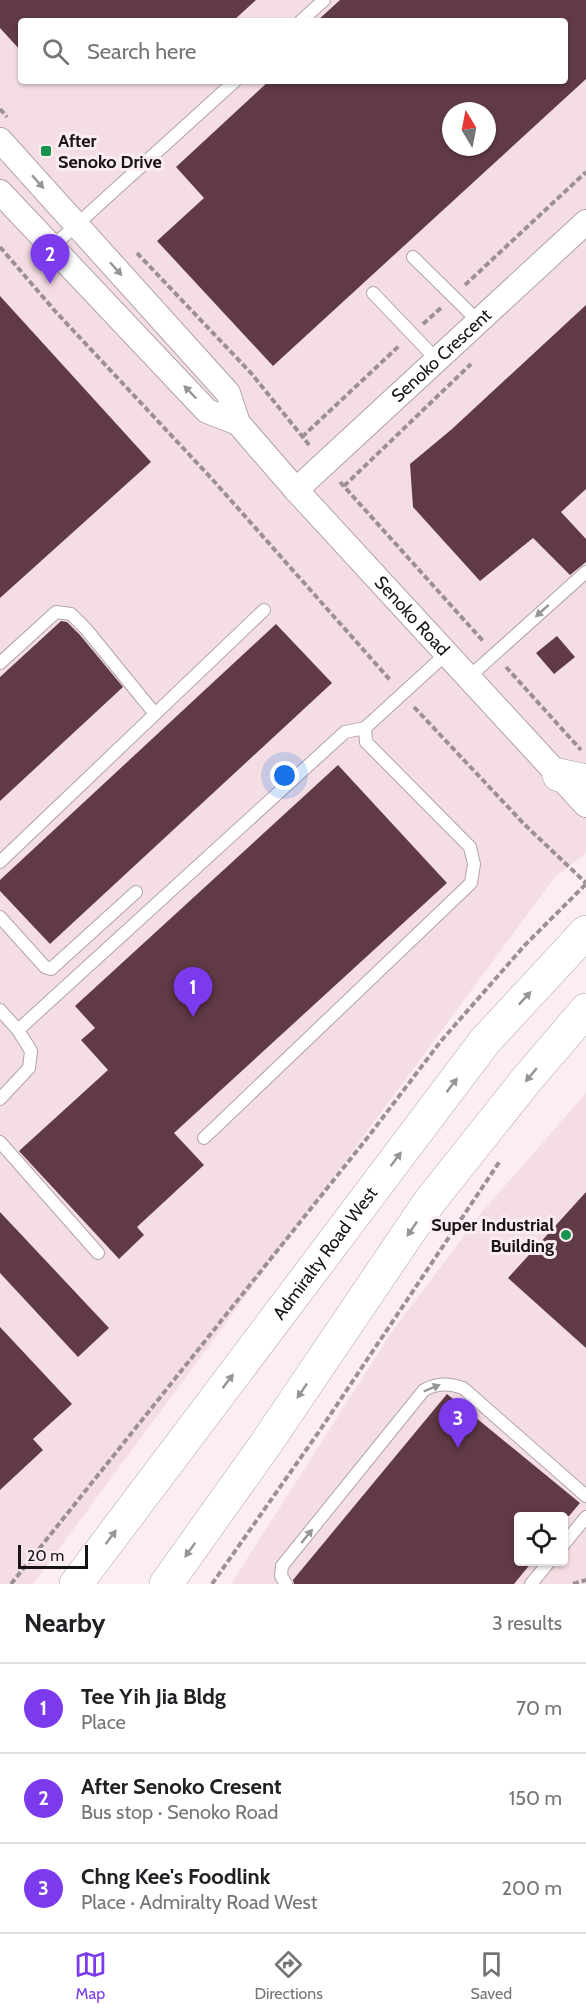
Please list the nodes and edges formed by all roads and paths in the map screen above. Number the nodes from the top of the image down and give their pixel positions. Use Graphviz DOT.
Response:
graph roads {
  1 [pos="324,0"];
  2 [pos="304,18"];
  3 [pos="232,84"];
  4 [pos="0,110"];
  5 [pos="4,129"];
  6 [pos="0,192"];
  7 [pos="586,222"];
  8 [pos="77,225"];
  9 [pos="0,247"];
  10 [pos="52,247"];
  11 [pos="136,252"];
  12 [pos="413,257"];
  13 [pos="373,293"];
  14 [pos="478,321"];
  15 [pos="477,358"];
  16 [pos="437,360"];
  17 [pos="238,423"];
  18 [pos="324,464"];
  19 [pos="344,486"];
  20 [pos="296,490"];
  21 [pos="586,572"];
  22 [pos="264,610"];
  23 [pos="446,654"];
  24 [pos="494,654"];
  25 [pos="0,663"];
  26 [pos="469,677"];
  27 [pos="403,693"];
  28 [pos="155,714"];
  29 [pos="365,728"];
  30 [pos="586,755"];
  31 [pos="572,778"];
  32 [pos="586,805"];
  33 [pos="0,862"];
  34 [pos="586,883"];
  35 [pos="136,892"];
  36 [pos="0,917"];
  37 [pos="586,932"];
  38 [pos="0,1010"];
  39 [pos="586,1010"];
  40 [pos="18,1030"];
  41 [pos="0,1099"];
  42 [pos="204,1138"];
  43 [pos="0,1142"];
  44 [pos="504,1156"];
  45 [pos="98,1253"];
  46 [pos="586,1496"];
  47 [pos="586,1517"];
  48 [pos="568,1539"];
  49 [pos="546,1566"];
  50 [pos="586,1580"];
  51 [pos="11,1584"];
  52 [pos="76,1584"];
  53 [pos="166,1584"];
  54 [pos="212,1584"];
  55 [pos="286,1584"];
  56 [pos="531,1584"];
  57 [pos="573,1584"];
  1 -- 2 [label="lane"];
  3 -- 8 [label="lane"];
  4 -- 5 [label="path"];
  5 -- 8 [label="street, Senoko Road, one-way"];
  6 -- 10 [label="street, Senoko Road"];
  7 -- 14 [label="street, Senoko Crescent"];
  8 -- 10 [label="lane"];
  8 -- 17 [label="street, Senoko Road, one-way"];
  9 -- 27 [label="path"];
  17 -- 10 [label="street, Senoko Road, one-way"];
  11 -- 18 [label="path"];
  12 -- 14 [label="lane"];
  13 -- 16 [label="lane"];
  14 -- 16 [label="street, Senoko Crescent"];
  15 -- 19 [label="path"];
  16 -- 18 [label="street, Senoko Crescent"];
  17 -- 20 [label="street, Senoko Road"];
  18 -- 19 [label="path"];
  18 -- 20 [label="street, Senoko Crescent"];
  19 -- 24 [label="path"];
  20 -- 23 [label="street, Senoko Road"];
  21 -- 24 [label="lane, one-way"];
  22 -- 28 [label="lane"];
  23 -- 26 [label="street, Senoko Road"];
  23 -- 27 [label="lane"];
  24 -- 26 [label="lane"];
  24 -- 30 [label="path"];
  25 -- 28 [label="lane"];
  26 -- 31 [label="street, Senoko Road"];
  27 -- 29 [label="lane"];
  27 -- 34 [label="path"];
  28 -- 33 [label="lane"];
  29 -- 40 [label="lane"];
  29 -- 42 [label="lane"];
  31 -- 32 [label="street, Senoko Road"];
  34 -- 51 [label="path"];
  35 -- 36 [label="lane"];
  52 -- 37 [label="main road, Admiralty Road West, one-way"];
  38 -- 40 [label="lane"];
  39 -- 53 [label="main road, one-way"];
  40 -- 41 [label="lane"];
  43 -- 45 [label="lane"];
  44 -- 54 [label="path"];
  55 -- 46 [label="lane, one-way"];
  47 -- 48 [label="lane"];
  49 -- 56 [label="lane"];
  50 -- 57 [label="path"];
}
